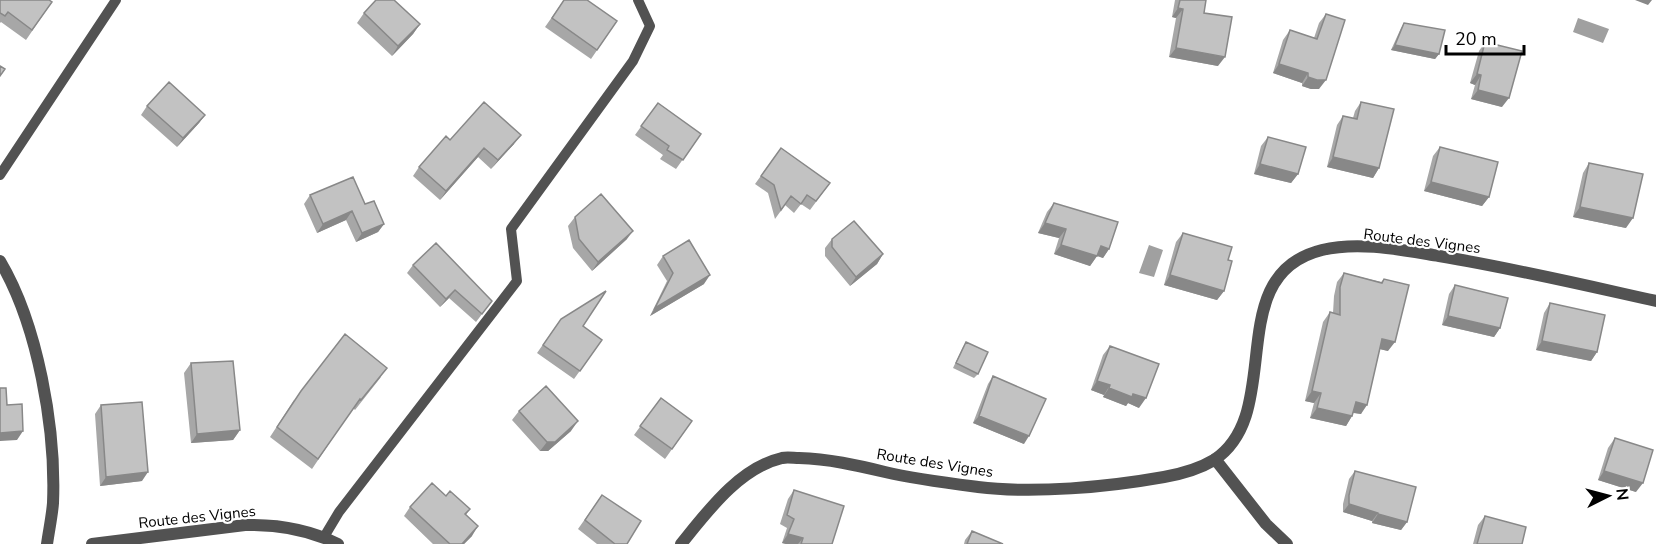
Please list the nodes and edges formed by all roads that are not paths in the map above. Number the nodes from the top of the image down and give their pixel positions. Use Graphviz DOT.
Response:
graph roads {
  1 [pos="116,0"];
  2 [pos="638,0"];
  3 [pos="0,174"];
  4 [pos="0,261"];
  5 [pos="1656,301"];
  6 [pos="1215,459"];
  7 [pos="304,530"];
  8 [pos="324,537"];
  9 [pos="47,544"];
  10 [pos="92,544"];
  11 [pos="303,544"];
  12 [pos="338,544"];
  13 [pos="681,544"];
  14 [pos="1287,544"];
  1 -- 3 [label="lane"];
  2 -- 8 [label="lane"];
  4 -- 9 [label="street"];
  5 -- 6 [label="street, Route des Vignes"];
  6 -- 13 [label="street, Route des Vignes"];
  6 -- 14 [label="street"];
  7 -- 8 [label="street, Route des Vignes"];
  7 -- 10 [label="street, Route des Vignes"];
  7 -- 11 [label="street"];
  8 -- 12 [label="street, Route des Vignes"];
}
